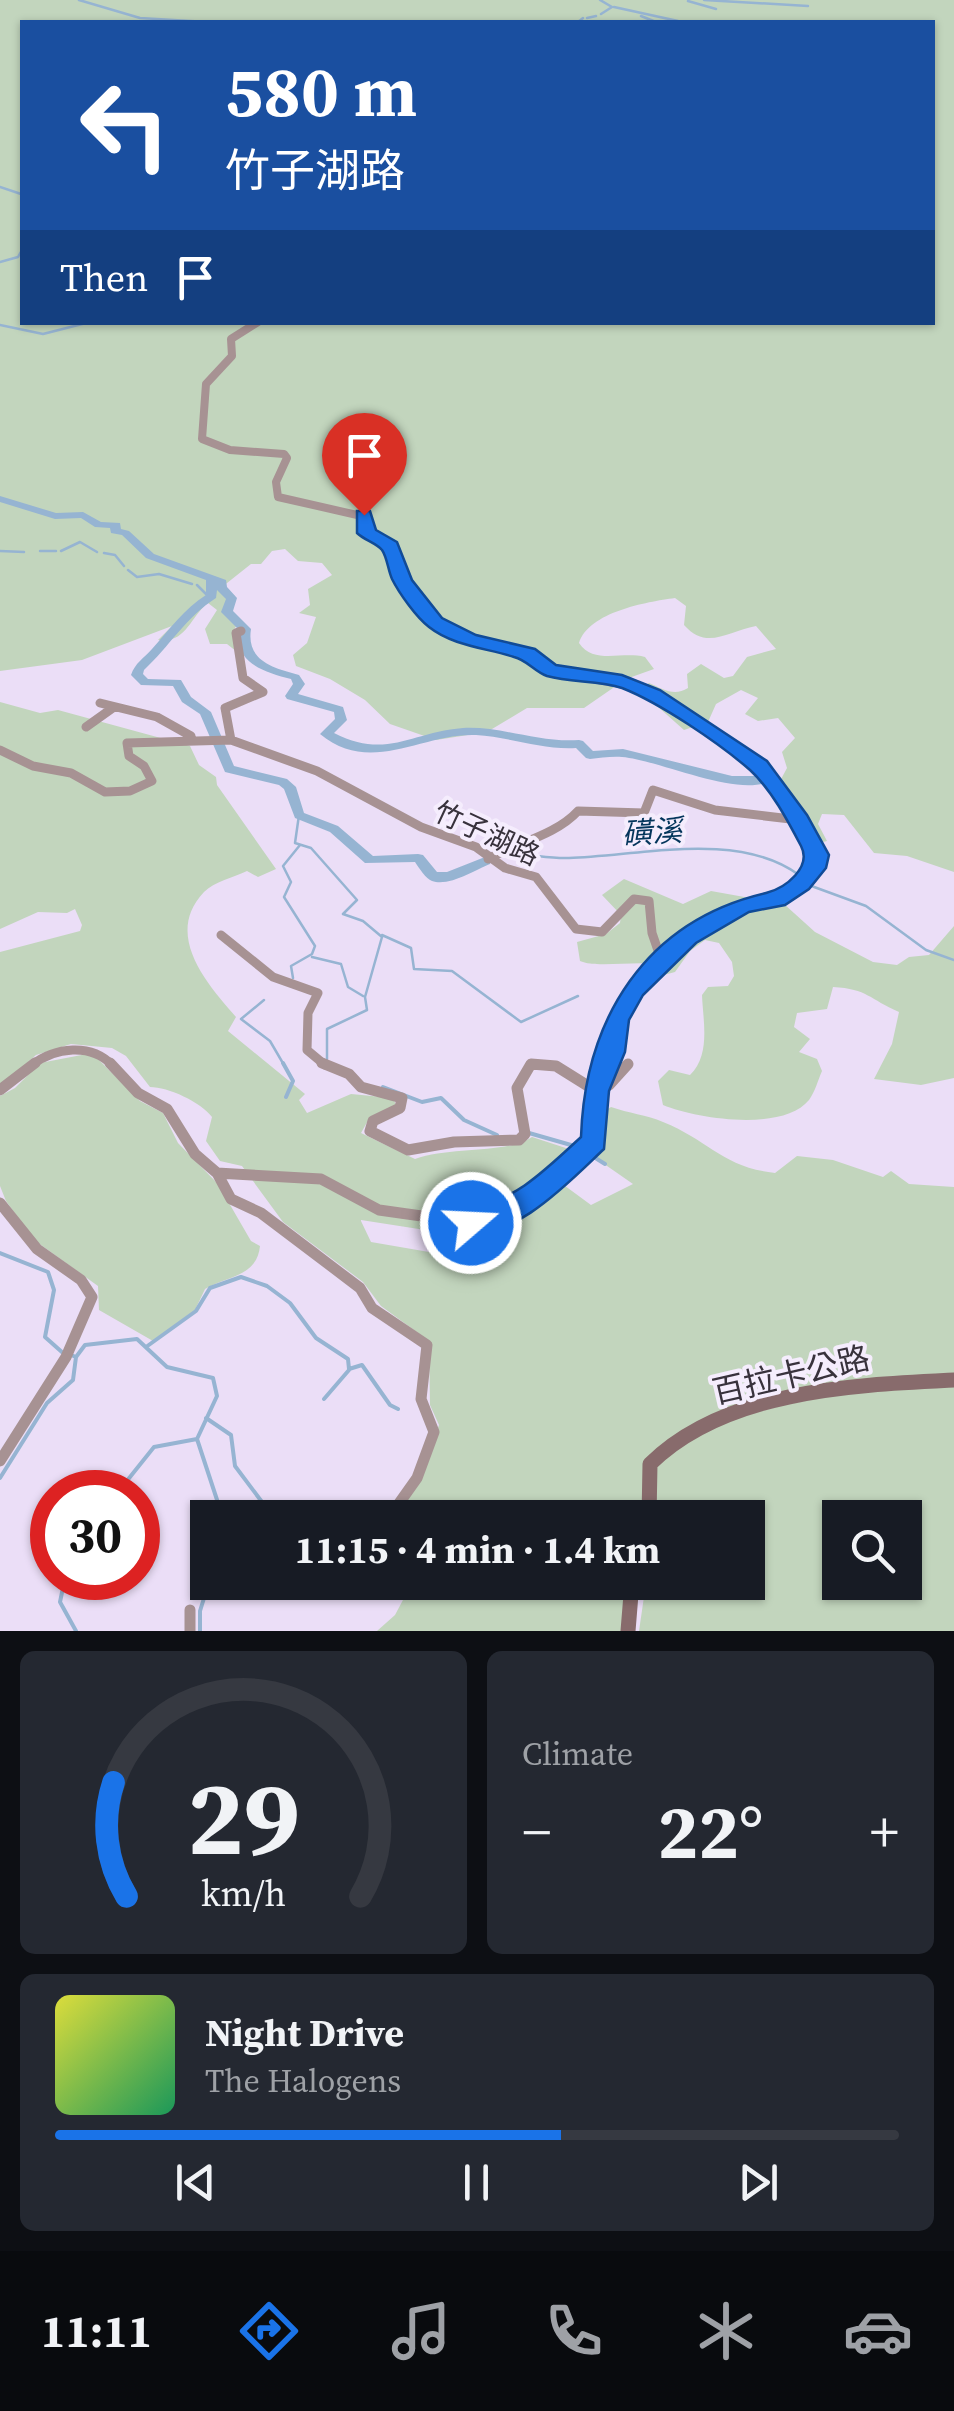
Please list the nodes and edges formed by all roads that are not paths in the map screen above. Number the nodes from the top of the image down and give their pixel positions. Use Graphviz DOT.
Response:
graph roads {
  1 [pos="253,325"];
  2 [pos="241,631"];
  3 [pos="100,703"];
  4 [pos="114,707"];
  5 [pos="86,727"];
  6 [pos="193,738"];
  7 [pos="221,739"];
  8 [pos="0,750"];
  9 [pos="799,820"];
  10 [pos="488,859"];
  11 [pos="222,935"];
  12 [pos="663,964"];
  13 [pos="628,1064"];
  14 [pos="0,1090"];
  15 [pos="596,1091"];
  16 [pos="217,1173"];
  17 [pos="0,1202"];
  18 [pos="68,1354"];
  19 [pos="954,1380"];
  20 [pos="0,1462"];
  21 [pos="401,1500"];
  22 [pos="649,1500"];
  23 [pos="631,1600"];
  24 [pos="190,1610"];
  25 [pos="190,1631"];
  26 [pos="628,1631"];
  1 -- 9 [label="street"];
  2 -- 7 [label="street"];
  3 -- 4 [label="street"];
  4 -- 5 [label="street"];
  4 -- 6 [label="street"];
  6 -- 7 [label="street, 竹子湖路"];
  6 -- 8 [label="street, 竹子湖路"];
  7 -- 10 [label="street, 竹子湖路"];
  9 -- 10 [label="street"];
  9 -- 12 [label="street"];
  10 -- 12 [label="street, 竹子湖路"];
  11 -- 15 [label="street"];
  12 -- 15 [label="street"];
  13 -- 15 [label="street"];
  14 -- 16 [label="street"];
  15 -- 16 [label="street"];
  16 -- 21 [label="street"];
  17 -- 18 [label="street"];
  18 -- 20 [label="street"];
  19 -- 22 [label="main road, 百拉卡公路"];
  23 -- 26 [label="main road"];
  24 -- 25 [label="street"];
}
